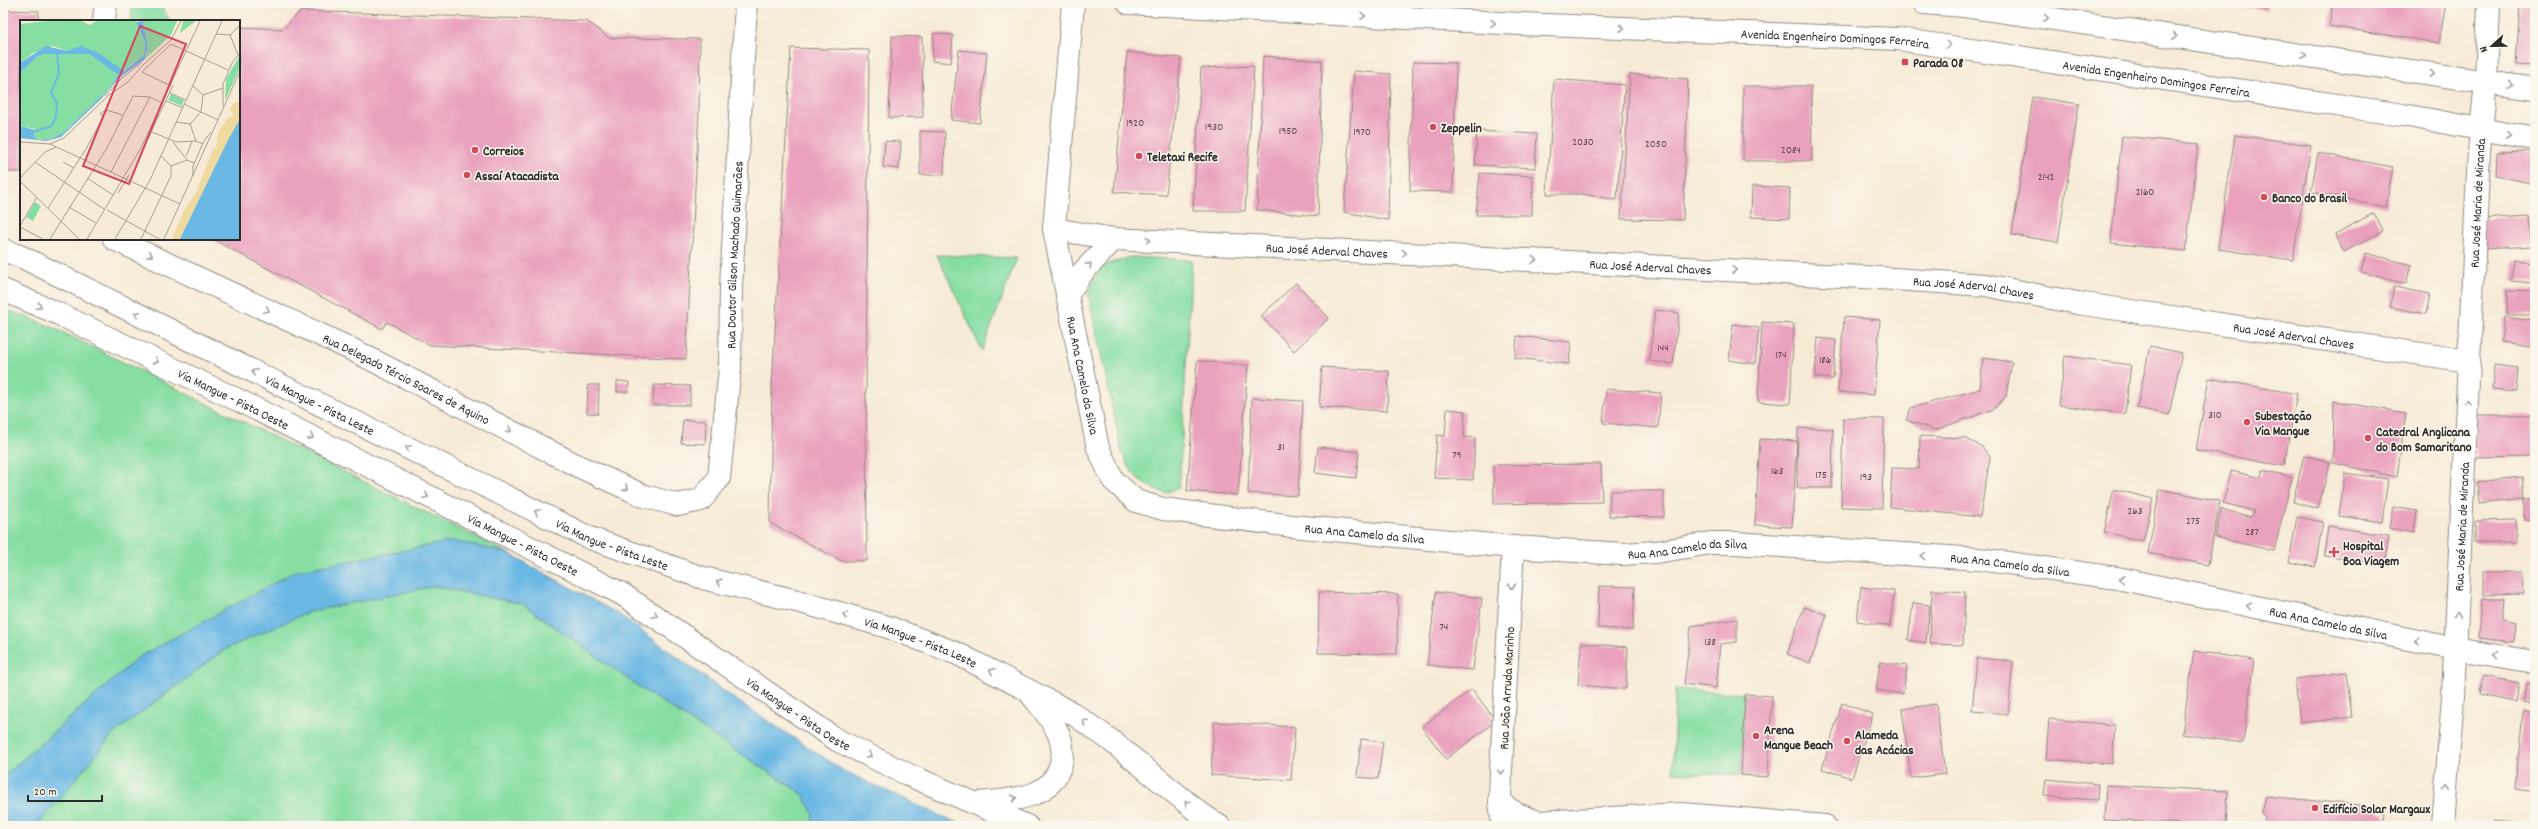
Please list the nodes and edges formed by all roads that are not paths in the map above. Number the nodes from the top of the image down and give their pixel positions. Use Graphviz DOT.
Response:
graph roads {
  1 [pos="106,3"];
  2 [pos="746,3"];
  3 [pos="1073,3"];
  4 [pos="1128,3"];
  5 [pos="1924,3"];
  6 [pos="2489,3"];
  7 [pos="104,20"];
  8 [pos="2486,81"];
  9 [pos="2535,89"];
  10 [pos="2481,131"];
  11 [pos="2535,139"];
  12 [pos="1054,228"];
  13 [pos="1114,239"];
  14 [pos="116,240"];
  15 [pos="3,250"];
  16 [pos="3,290"];
  17 [pos="1067,295"];
  18 [pos="2468,361"];
  19 [pos="701,500"];
  20 [pos="1513,547"];
  21 [pos="2456,649"];
  22 [pos="2535,662"];
  23 [pos="1027,688"];
  24 [pos="975,803"];
  25 [pos="1652,821"];
  26 [pos="1512,822"];
  27 [pos="1027,826"];
  28 [pos="1219,826"];
  29 [pos="1825,826"];
  30 [pos="2443,826"];
  1 -- 7 [label="street"];
  2 -- 19 [label="street, Rua Doutor Gilson Machado Guimarães"];
  3 -- 12 [label="street"];
  4 -- 10 [label="street, Avenida Engenheiro Domingos Ferreira, one-way"];
  5 -- 8 [label="street, one-way"];
  6 -- 8 [label="street, Rua José Maria de Miranda"];
  8 -- 9 [label="street, one-way"];
  8 -- 10 [label="street, Rua José Maria de Miranda"];
  10 -- 11 [label="street, Avenida Engenheiro Domingos Ferreira, one-way"];
  10 -- 18 [label="street, Rua José Maria de Miranda"];
  12 -- 13 [label="street, Rua José Aderval Chaves"];
  12 -- 17 [label="street, Rua Ana Camelo da Silva"];
  17 -- 13 [label="street, one-way"];
  13 -- 18 [label="street, Rua José Aderval Chaves, one-way"];
  14 -- 19 [label="street, Rua Delegado Tércio Soares de Aquino, one-way"];
  23 -- 15 [label="street, Via Mangue - Pista Leste, one-way"];
  16 -- 24 [label="street, Via Mangue - Pista Oeste, one-way"];
  17 -- 20 [label="street, Rua Ana Camelo da Silva"];
  21 -- 18 [label="street, Rua José Maria de Miranda, one-way"];
  21 -- 20 [label="street, Rua Ana Camelo da Silva, one-way"];
  20 -- 26 [label="street, Rua João Arruda Marinho, one-way"];
  22 -- 21 [label="street, Rua Ana Camelo da Silva, one-way"];
  30 -- 21 [label="street, Rua José Maria de Miranda, one-way"];
  24 -- 23 [label="street, one-way"];
  28 -- 23 [label="street, Via Mangue - Pista Leste, one-way"];
  24 -- 27 [label="street, Via Mangue - Pista Oeste"];
  25 -- 26 [label="street"];
  25 -- 29 [label="street"];
}
